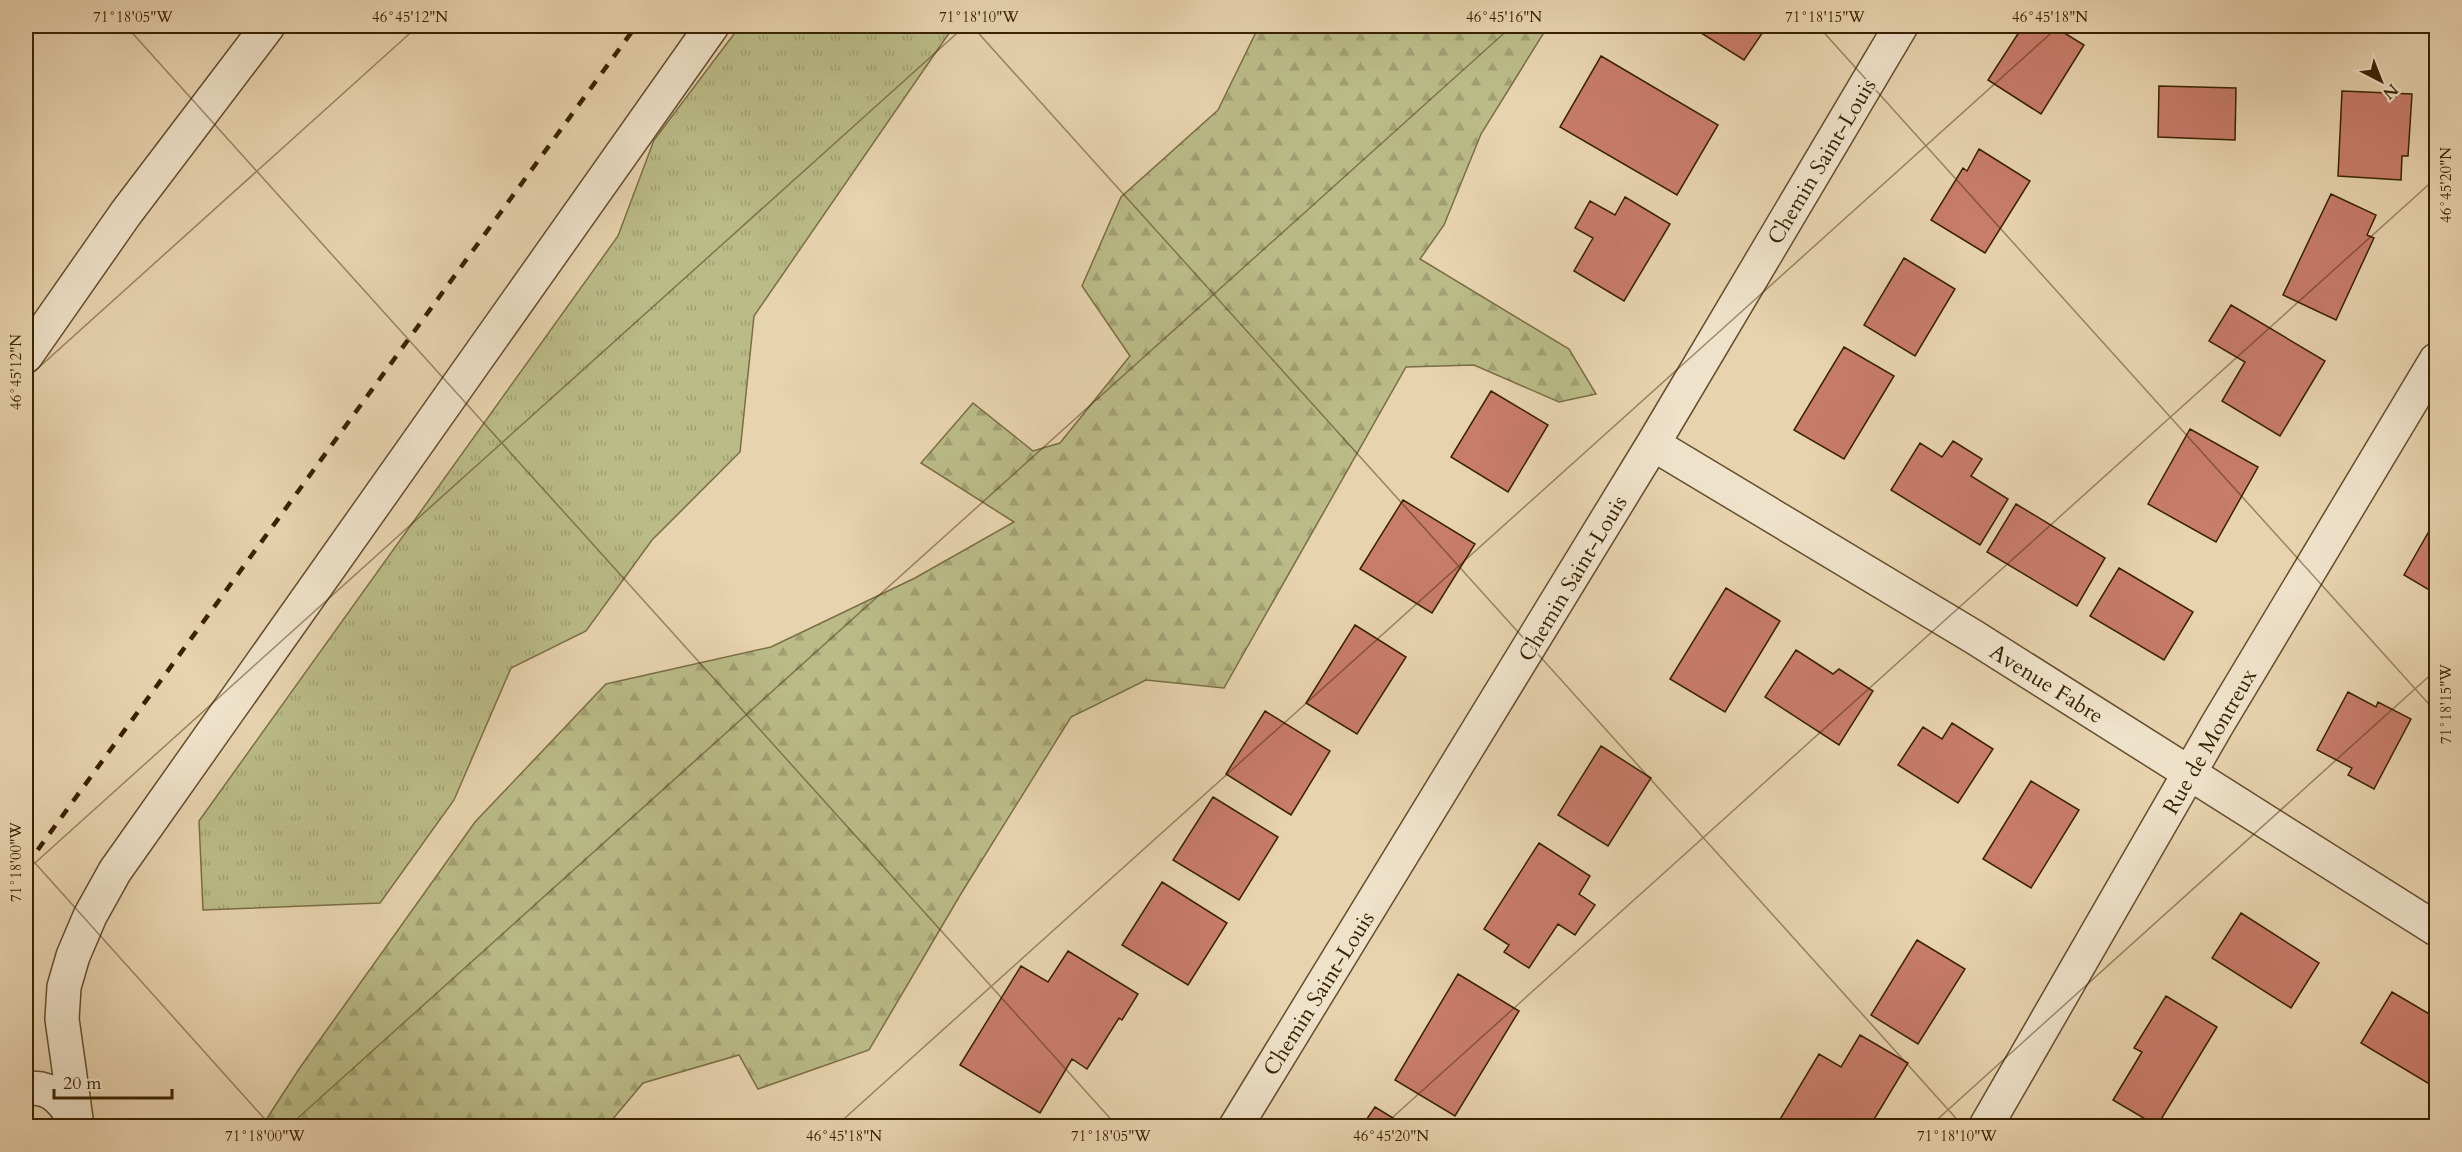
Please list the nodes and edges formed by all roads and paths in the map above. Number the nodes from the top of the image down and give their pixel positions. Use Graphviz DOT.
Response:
graph roads {
  1 [pos="268,26"];
  2 [pos="712,26"];
  3 [pos="1900,26"];
  4 [pos="26,356"];
  5 [pos="2436,360"];
  6 [pos="1653,444"];
  7 [pos="2190,774"];
  8 [pos="2436,929"];
  9 [pos="26,1089"];
  10 [pos="77,1126"];
  11 [pos="1236,1126"];
  12 [pos="1986,1126"];
  1 -- 4 [label="street"];
  2 -- 10 [label="street"];
  3 -- 6 [label="street, Chemin Saint-Louis"];
  5 -- 7 [label="street, Rue de Montreux"];
  6 -- 7 [label="street, Avenue Fabre"];
  6 -- 11 [label="street, Chemin Saint-Louis"];
  7 -- 8 [label="street, Avenue Fabre"];
  7 -- 12 [label="street, Rue de Montreux"];
  9 -- 10 [label="street"];
}
